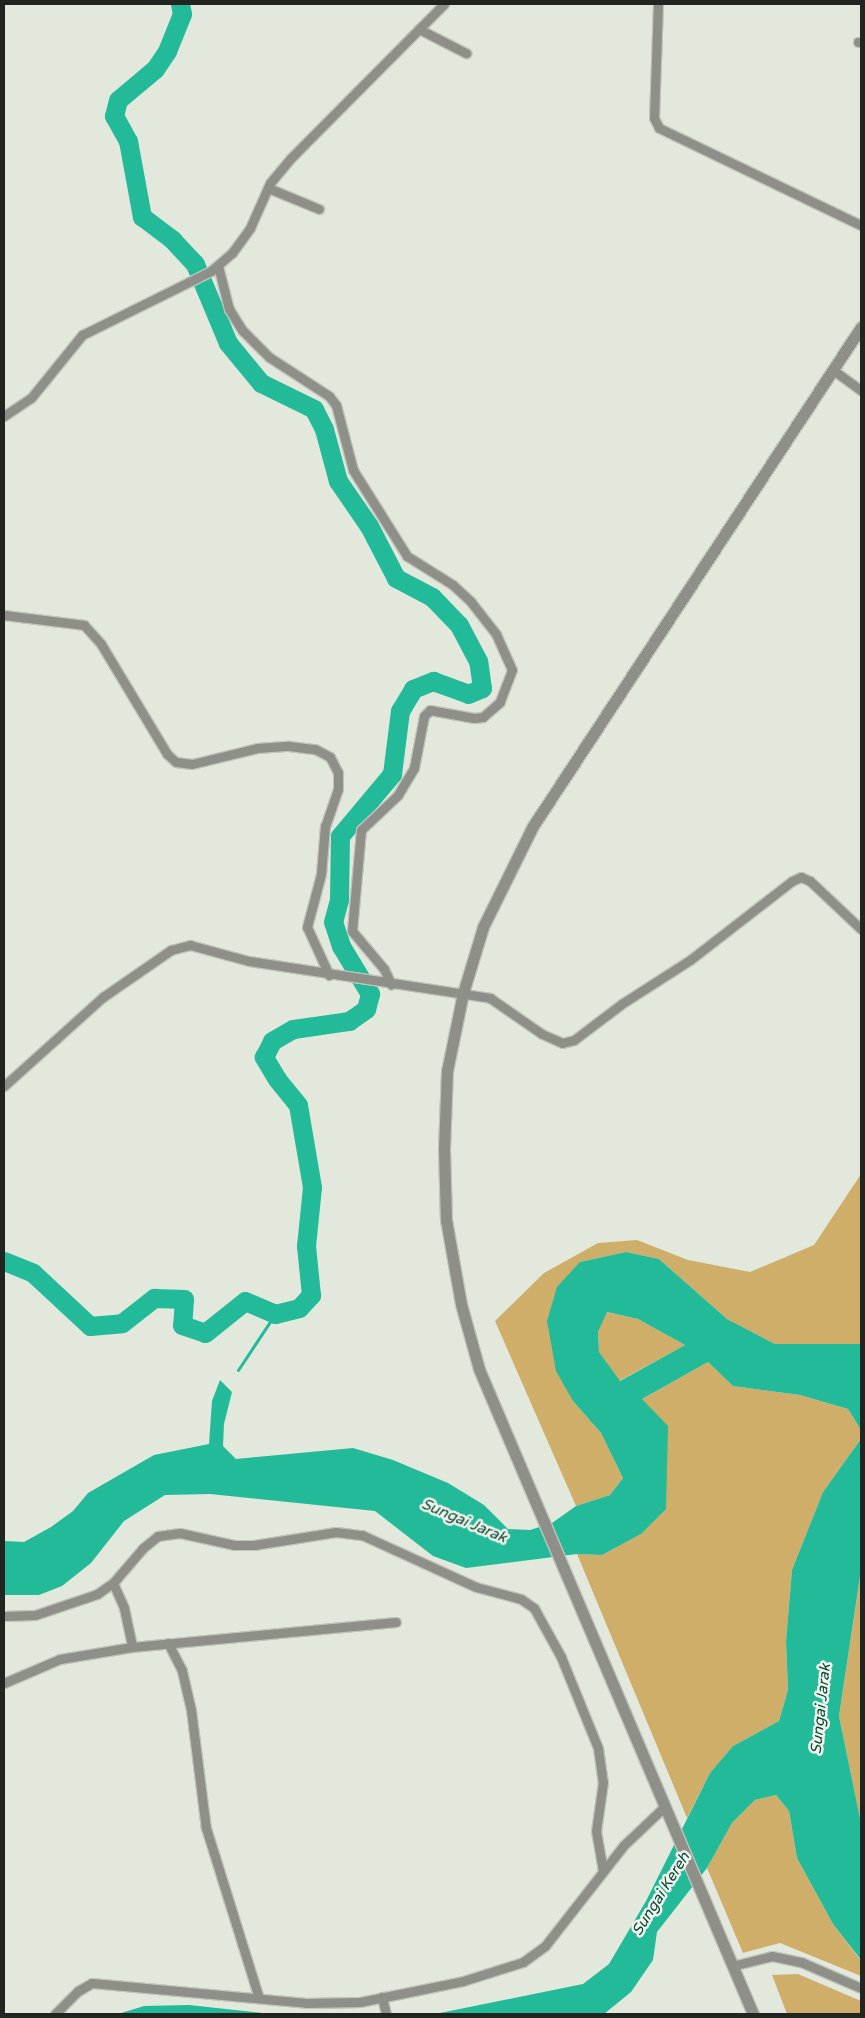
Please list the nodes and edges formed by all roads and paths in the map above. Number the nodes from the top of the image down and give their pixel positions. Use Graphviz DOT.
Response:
graph roads {
  1 [pos="444,4"];
  2 [pos="658,4"];
  3 [pos="419,30"];
  4 [pos="466,53"];
  5 [pos="268,188"];
  6 [pos="319,210"];
  7 [pos="861,225"];
  8 [pos="215,268"];
  9 [pos="861,328"];
  10 [pos="833,370"];
  11 [pos="861,390"];
  12 [pos="4,416"];
  13 [pos="4,615"];
  14 [pos="861,929"];
  15 [pos="329,975"];
  16 [pos="391,984"];
  17 [pos="463,994"];
  18 [pos="4,1086"];
  19 [pos="113,1583"];
  20 [pos="4,1616"];
  21 [pos="396,1622"];
  22 [pos="168,1644"];
  23 [pos="132,1646"];
  24 [pos="4,1683"];
  25 [pos="666,1811"];
  26 [pos="603,1870"];
  27 [pos="732,1966"];
  28 [pos="861,1988"];
  29 [pos="259,1998"];
  30 [pos="384,2005"];
  31 [pos="55,2014"];
  32 [pos="753,2014"];
  1 -- 3 [label="street"];
  2 -- 7 [label="street"];
  3 -- 4 [label="street"];
  3 -- 5 [label="street"];
  5 -- 6 [label="street"];
  5 -- 8 [label="street"];
  8 -- 12 [label="street"];
  8 -- 16 [label="street"];
  9 -- 10 [label="street"];
  10 -- 11 [label="street"];
  10 -- 17 [label="street"];
  13 -- 15 [label="street"];
  14 -- 17 [label="street"];
  15 -- 16 [label="street"];
  15 -- 18 [label="street"];
  16 -- 17 [label="street"];
  17 -- 25 [label="street"];
  19 -- 20 [label="street"];
  19 -- 23 [label="street"];
  19 -- 26 [label="street"];
  21 -- 22 [label="street"];
  22 -- 23 [label="street"];
  22 -- 29 [label="street"];
  23 -- 24 [label="street"];
  25 -- 26 [label="street"];
  25 -- 27 [label="street"];
  26 -- 30 [label="street"];
  27 -- 28 [label="street"];
  27 -- 32 [label="street"];
  29 -- 30 [label="street"];
  29 -- 31 [label="street"];
}
